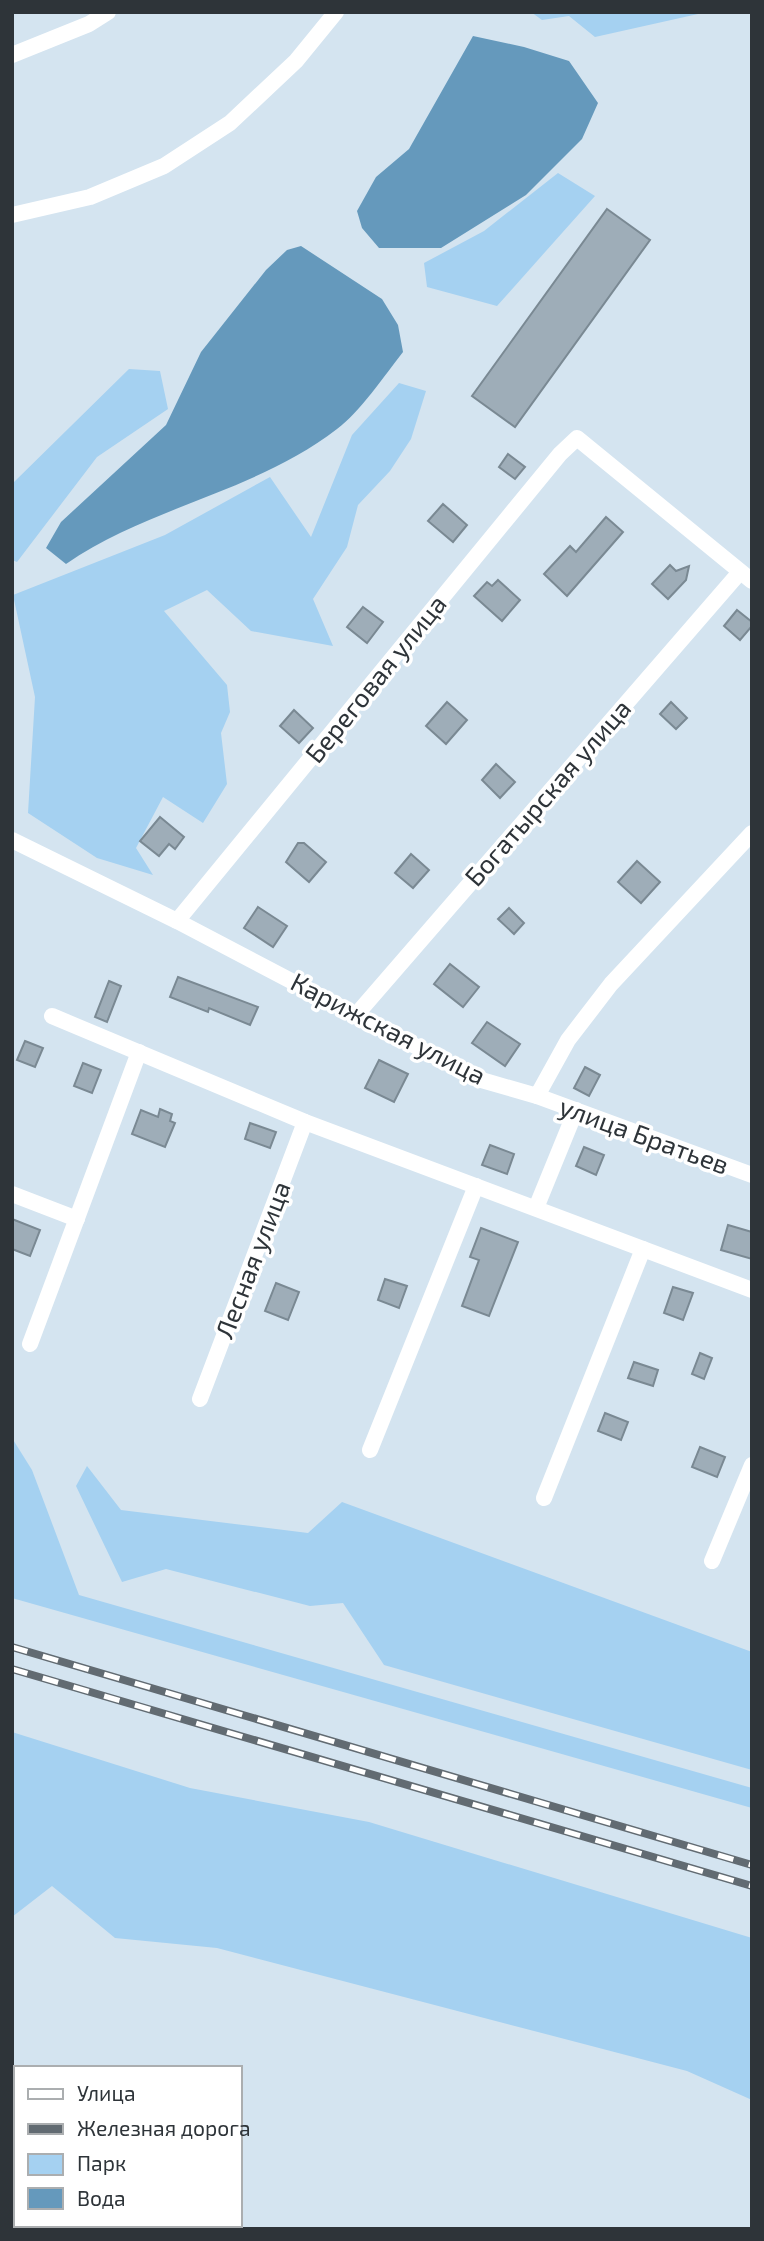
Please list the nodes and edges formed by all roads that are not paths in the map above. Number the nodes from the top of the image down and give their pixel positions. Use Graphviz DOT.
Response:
graph roads {
  1 [pos="108,12"];
  2 [pos="336,12"];
  3 [pos="12,55"];
  4 [pos="12,215"];
  5 [pos="746,576"];
  6 [pos="752,833"];
  7 [pos="12,840"];
  8 [pos="177,921"];
  9 [pos="356,1015"];
  10 [pos="52,1016"];
  11 [pos="139,1052"];
  12 [pos="537,1096"];
  13 [pos="576,1110"];
  14 [pos="305,1122"];
  15 [pos="752,1175"];
  16 [pos="476,1186"];
  17 [pos="12,1194"];
  18 [pos="536,1208"];
  19 [pos="77,1219"];
  20 [pos="643,1249"];
  21 [pos="752,1290"];
  22 [pos="30,1344"];
  23 [pos="200,1399"];
  24 [pos="370,1450"];
  25 [pos="752,1465"];
  26 [pos="544,1498"];
  27 [pos="712,1561"];
  1 -- 3 [label="street"];
  2 -- 4 [label="street"];
  5 -- 8 [label="street, Береговая улица"];
  5 -- 9 [label="street, Богатырская улица"];
  6 -- 12 [label="street"];
  7 -- 8 [label="street, Карижская улица"];
  8 -- 9 [label="street, Карижская улица"];
  9 -- 12 [label="street, Карижская улица"];
  10 -- 11 [label="street"];
  11 -- 14 [label="street"];
  11 -- 19 [label="street"];
  12 -- 13 [label="street, улица Братьев"];
  13 -- 15 [label="street, улица Братьев"];
  13 -- 18 [label="street"];
  14 -- 16 [label="street"];
  14 -- 23 [label="street, Лесная улица"];
  16 -- 18 [label="street"];
  16 -- 24 [label="street"];
  17 -- 19 [label="street"];
  18 -- 20 [label="street"];
  19 -- 22 [label="street"];
  20 -- 21 [label="street"];
  20 -- 26 [label="street"];
  25 -- 27 [label="street"];
}
